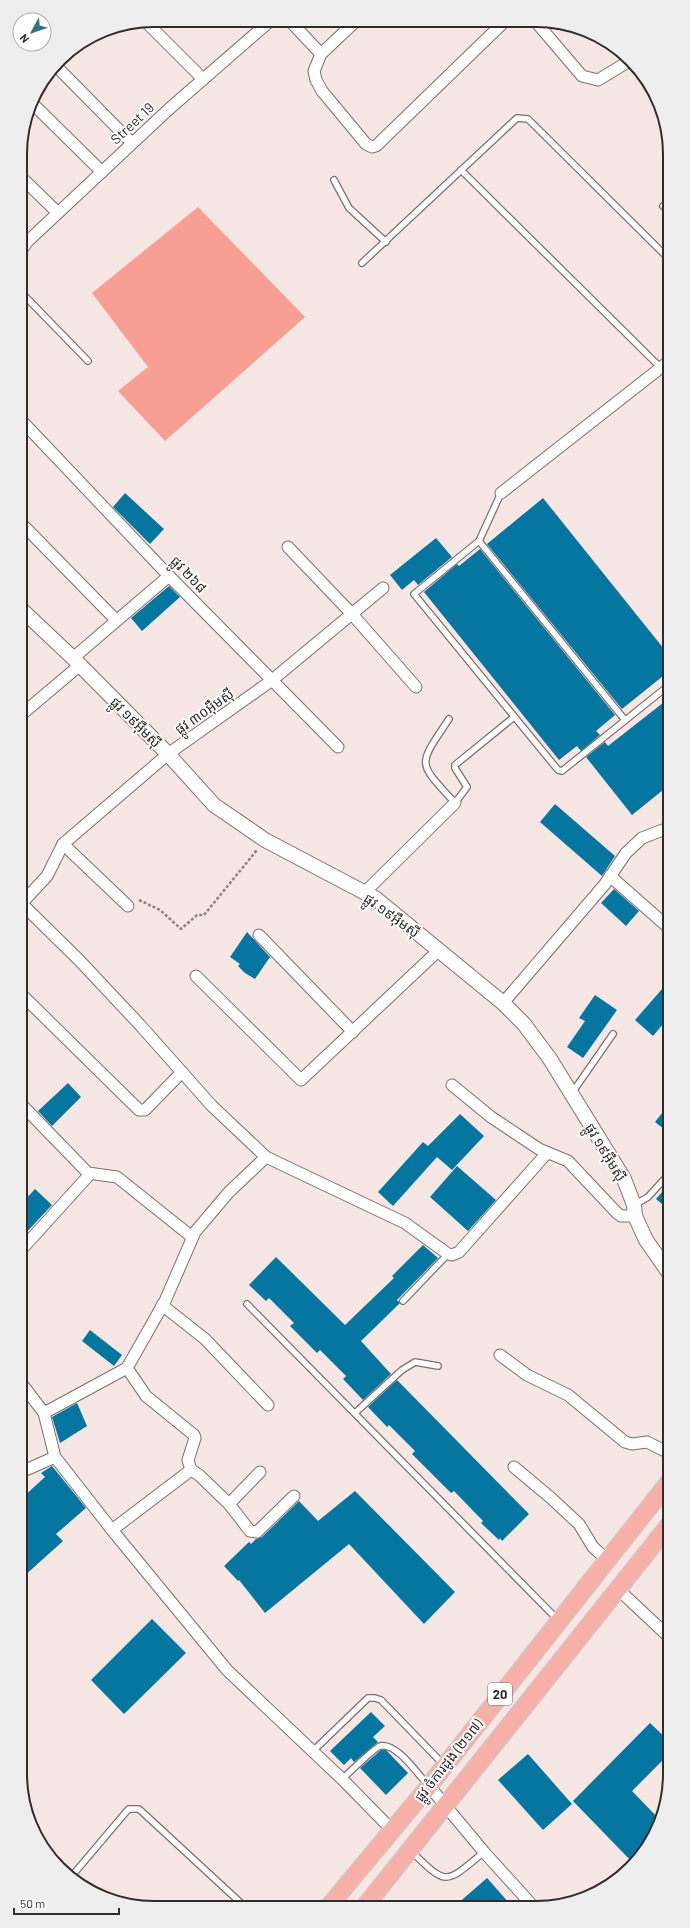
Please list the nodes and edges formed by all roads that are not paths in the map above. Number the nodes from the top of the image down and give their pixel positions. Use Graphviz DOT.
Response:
graph roads {
  1 [pos="151,27"];
  2 [pos="263,27"];
  3 [pos="296,27"];
  4 [pos="350,27"];
  5 [pos="499,27"];
  6 [pos="540,27"];
  7 [pos="321,54"];
  8 [pos="625,63"];
  9 [pos="59,69"];
  10 [pos="203,79"];
  11 [pos="36,107"];
  12 [pos="132,143"];
  13 [pos="461,170"];
  14 [pos="102,172"];
  15 [pos="334,180"];
  16 [pos="27,183"];
  17 [pos="58,213"];
  18 [pos="27,242"];
  19 [pos="386,242"];
  20 [pos="663,253"];
  21 [pos="362,263"];
  22 [pos="27,299"];
  23 [pos="88,361"];
  24 [pos="663,364"];
  25 [pos="663,366"];
  26 [pos="27,426"];
  27 [pos="501,493"];
  28 [pos="27,529"];
  29 [pos="479,541"];
  30 [pos="288,547"];
  31 [pos="169,576"];
  32 [pos="383,588"];
  33 [pos="351,614"];
  34 [pos="27,615"];
  35 [pos="116,620"];
  36 [pos="76,661"];
  37 [pos="272,681"];
  38 [pos="416,687"];
  39 [pos="663,690"];
  40 [pos="27,709"];
  41 [pos="514,717"];
  42 [pos="450,719"];
  43 [pos="625,720"];
  44 [pos="338,747"];
  45 [pos="168,754"];
  46 [pos="455,803"];
  47 [pos="663,830"];
  48 [pos="63,844"];
  49 [pos="610,876"];
  50 [pos="364,893"];
  51 [pos="27,898"];
  52 [pos="128,906"];
  53 [pos="27,909"];
  54 [pos="663,924"];
  55 [pos="259,935"];
  56 [pos="438,950"];
  57 [pos="196,976"];
  58 [pos="27,999"];
  59 [pos="502,1003"];
  60 [pos="353,1032"];
  61 [pos="613,1034"];
  62 [pos="182,1072"];
  63 [pos="452,1085"];
  64 [pos="572,1094"];
  65 [pos="27,1110"];
  66 [pos="547,1153"];
  67 [pos="266,1157"];
  68 [pos="90,1174"];
  69 [pos="663,1181"];
  70 [pos="635,1211"];
  71 [pos="192,1237"];
  72 [pos="27,1240"];
  73 [pos="448,1254"];
  74 [pos="663,1264"];
  75 [pos="403,1300"];
  76 [pos="247,1304"];
  77 [pos="162,1305"];
  78 [pos="500,1355"];
  79 [pos="438,1366"];
  80 [pos="127,1368"];
  81 [pos="27,1391"];
  82 [pos="268,1405"];
  83 [pos="44,1413"];
  84 [pos="355,1413"];
  85 [pos="663,1450"];
  86 [pos="55,1457"];
  87 [pos="514,1467"];
  88 [pos="27,1470"];
  89 [pos="191,1470"];
  90 [pos="260,1472"];
  91 [pos="663,1490"];
  92 [pos="294,1496"];
  93 [pos="229,1504"];
  94 [pos="112,1530"];
  95 [pos="663,1533"];
  96 [pos="607,1560"];
  97 [pos="618,1589"];
  98 [pos="558,1620"];
  99 [pos="663,1631"];
  100 [pos="313,1751"];
  101 [pos="445,1766"];
  102 [pos="342,1780"];
  103 [pos="429,1786"];
  104 [pos="446,1806"];
  105 [pos="392,1830"];
  106 [pos="411,1850"];
  107 [pos="484,1852"];
  108 [pos="74,1873"];
  109 [pos="239,1901"];
  110 [pos="333,1901"];
  111 [pos="369,1901"];
  112 [pos="528,1901"];
  1 -- 10 [label="street"];
  2 -- 10 [label="street, Street 19"];
  3 -- 7 [label="street"];
  4 -- 7 [label="street"];
  5 -- 7 [label="street"];
  6 -- 8 [label="street"];
  9 -- 12 [label="street"];
  10 -- 12 [label="street, Street 19"];
  11 -- 14 [label="street"];
  12 -- 14 [label="street, Street 19"];
  13 -- 19 [label="lane"];
  13 -- 20 [label="lane"];
  13 -- 24 [label="lane"];
  14 -- 17 [label="street, Street 19"];
  15 -- 19 [label="lane"];
  16 -- 17 [label="street"];
  17 -- 18 [label="street, Street 19"];
  19 -- 21 [label="lane"];
  22 -- 23 [label="lane"];
  25 -- 27 [label="street"];
  26 -- 31 [label="street, ផ្លូវ ២៦៨"];
  27 -- 29 [label="lane"];
  28 -- 35 [label="street"];
  29 -- 41 [label="lane"];
  29 -- 43 [label="lane"];
  30 -- 33 [label="street"];
  31 -- 35 [label="street"];
  31 -- 37 [label="street, ផ្លូវ ២៦៨"];
  32 -- 33 [label="street, ផ្លូវ ៣០អ៊ឹមស៊ី"];
  33 -- 37 [label="street, ផ្លូវ ៣០អ៊ឹមស៊ី"];
  33 -- 38 [label="street"];
  34 -- 36 [label="street, ផ្លូវ ១៩អ៊ឹមស៊ី"];
  35 -- 36 [label="street"];
  36 -- 40 [label="street"];
  36 -- 45 [label="street, ផ្លូវ ១៩អ៊ឹមស៊ី"];
  37 -- 44 [label="street, ផ្លូវ ២៦៨"];
  37 -- 45 [label="street, ផ្លូវ ៣០អ៊ឹមស៊ី"];
  39 -- 43 [label="lane"];
  41 -- 43 [label="lane"];
  41 -- 46 [label="lane"];
  42 -- 46 [label="lane"];
  45 -- 48 [label="street, ផ្លូវ ៣០អ៊ឹមស៊ី"];
  45 -- 50 [label="street, ផ្លូវ ១៩អ៊ឹមស៊ី"];
  46 -- 50 [label="street"];
  47 -- 49 [label="street"];
  48 -- 51 [label="street, ផ្លូវ ៣០អ៊ឹមស៊ី"];
  48 -- 52 [label="street"];
  49 -- 54 [label="street"];
  49 -- 59 [label="street"];
  50 -- 56 [label="street, ផ្លូវ ១៩អ៊ឹមស៊ី"];
  53 -- 62 [label="street"];
  55 -- 60 [label="street"];
  56 -- 59 [label="street, ផ្លូវ ១៩អ៊ឹមស៊ី"];
  56 -- 60 [label="street"];
  57 -- 60 [label="street"];
  58 -- 62 [label="street"];
  59 -- 64 [label="street, ផ្លូវ ១៩អ៊ឹមស៊ី"];
  61 -- 64 [label="lane"];
  62 -- 67 [label="street"];
  63 -- 66 [label="street"];
  64 -- 70 [label="street, ផ្លូវ ១៩អ៊ឹមស៊ី"];
  65 -- 68 [label="street"];
  66 -- 70 [label="street"];
  66 -- 73 [label="street"];
  67 -- 71 [label="street"];
  67 -- 73 [label="street"];
  68 -- 71 [label="street"];
  68 -- 72 [label="street"];
  69 -- 70 [label="lane"];
  70 -- 74 [label="street, ផ្លូវ ១៩អ៊ឹមស៊ី"];
  71 -- 77 [label="street"];
  73 -- 75 [label="lane"];
  76 -- 84 [label="lane"];
  77 -- 80 [label="street"];
  77 -- 82 [label="street"];
  78 -- 85 [label="street"];
  79 -- 84 [label="lane"];
  80 -- 83 [label="street"];
  80 -- 89 [label="street"];
  81 -- 83 [label="street"];
  83 -- 86 [label="street"];
  84 -- 98 [label="lane"];
  86 -- 88 [label="street"];
  86 -- 94 [label="street"];
  87 -- 96 [label="street"];
  89 -- 93 [label="street"];
  89 -- 94 [label="street"];
  90 -- 93 [label="street"];
  91 -- 96 [label="main road, ផ្លូវ ចំការដូង (២១៧) / 20"];
  92 -- 93 [label="street"];
  94 -- 100 [label="street"];
  95 -- 97 [label="main road, ផ្លូវ ចំការដូង (២១៧) / 20"];
  96 -- 98 [label="main road, ផ្លូវ ចំការដូង (២១៧) / 20"];
  97 -- 99 [label="street"];
  97 -- 104 [label="main road, ផ្លូវ ចំការដូង (២១៧) / 20"];
  98 -- 101 [label="main road, ផ្លូវ ចំការដូង (២១៧) / 20"];
  100 -- 101 [label="lane"];
  100 -- 102 [label="street"];
  101 -- 103 [label="main road, ផ្លូវ ចំការដូង (២១៧) / 20"];
  102 -- 103 [label="lane"];
  102 -- 105 [label="street"];
  103 -- 104 [label="street"];
  103 -- 105 [label="main road, ផ្លូវ ចំការដូង (២១៧) / 20"];
  104 -- 106 [label="main road, ផ្លូវ ចំការដូង (២១៧) / 20"];
  104 -- 107 [label="street"];
  105 -- 110 [label="main road, ផ្លូវ ចំការដូង (២១៧) / 20"];
  106 -- 107 [label="lane"];
  106 -- 111 [label="main road, ផ្លូវ ចំការដូង (២១៧) / 20"];
  107 -- 112 [label="street"];
  108 -- 109 [label="lane"];
}
